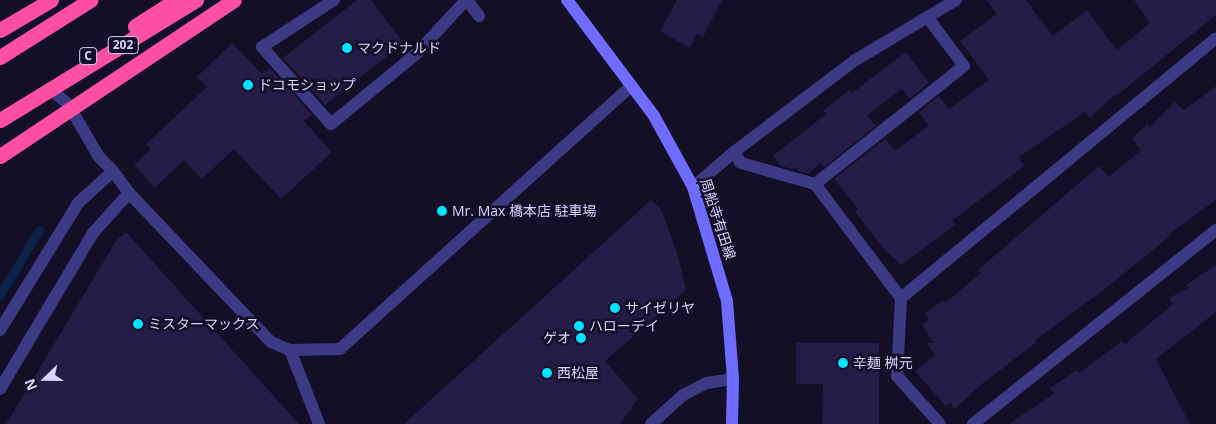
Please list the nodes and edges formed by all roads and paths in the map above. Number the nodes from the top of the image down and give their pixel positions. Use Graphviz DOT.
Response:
graph roads {
  1 [pos="51,0"];
  2 [pos="75,0"];
  3 [pos="90,0"];
  4 [pos="176,0"];
  5 [pos="196,0"];
  6 [pos="234,0"];
  7 [pos="334,0"];
  8 [pos="467,0"];
  9 [pos="567,0"];
  10 [pos="956,0"];
  11 [pos="479,16"];
  12 [pos="928,18"];
  13 [pos="0,30"];
  14 [pos="1216,38"];
  15 [pos="0,48"];
  16 [pos="0,57"];
  17 [pos="631,86"];
  18 [pos="50,89"];
  19 [pos="0,112"];
  20 [pos="0,120"];
  21 [pos="734,152"];
  22 [pos="0,156"];
  23 [pos="113,171"];
  24 [pos="815,184"];
  25 [pos="693,187"];
  26 [pos="129,193"];
  27 [pos="1216,230"];
  28 [pos="901,298"];
  29 [pos="0,330"];
  30 [pos="290,350"];
  31 [pos="733,379"];
  32 [pos="0,389"];
  33 [pos="319,424"];
  34 [pos="650,424"];
  35 [pos="732,424"];
  36 [pos="940,424"];
  37 [pos="974,424"];
  1 -- 13 [label="highway"];
  2 -- 15 [label="highway"];
  3 -- 16 [label="highway"];
  4 -- 19 [label="highway, C"];
  5 -- 18 [label="highway, 202"];
  6 -- 22 [label="highway"];
  7 -- 8 [label="street"];
  8 -- 11 [label="street"];
  9 -- 17 [label="main road, 周船寺有田線"];
  10 -- 12 [label="street"];
  12 -- 21 [label="street"];
  12 -- 24 [label="street"];
  14 -- 28 [label="street"];
  17 -- 25 [label="main road, 周船寺有田線"];
  17 -- 30 [label="street"];
  18 -- 20 [label="highway, 202"];
  18 -- 23 [label="street"];
  21 -- 24 [label="street"];
  21 -- 25 [label="street"];
  23 -- 26 [label="street"];
  23 -- 29 [label="street"];
  24 -- 28 [label="street"];
  25 -- 31 [label="main road, 周船寺有田線"];
  26 -- 30 [label="street"];
  26 -- 32 [label="street"];
  27 -- 37 [label="street"];
  28 -- 36 [label="street"];
  30 -- 33 [label="street"];
  31 -- 34 [label="street"];
  31 -- 35 [label="main road, 周船寺有田線"];
}
